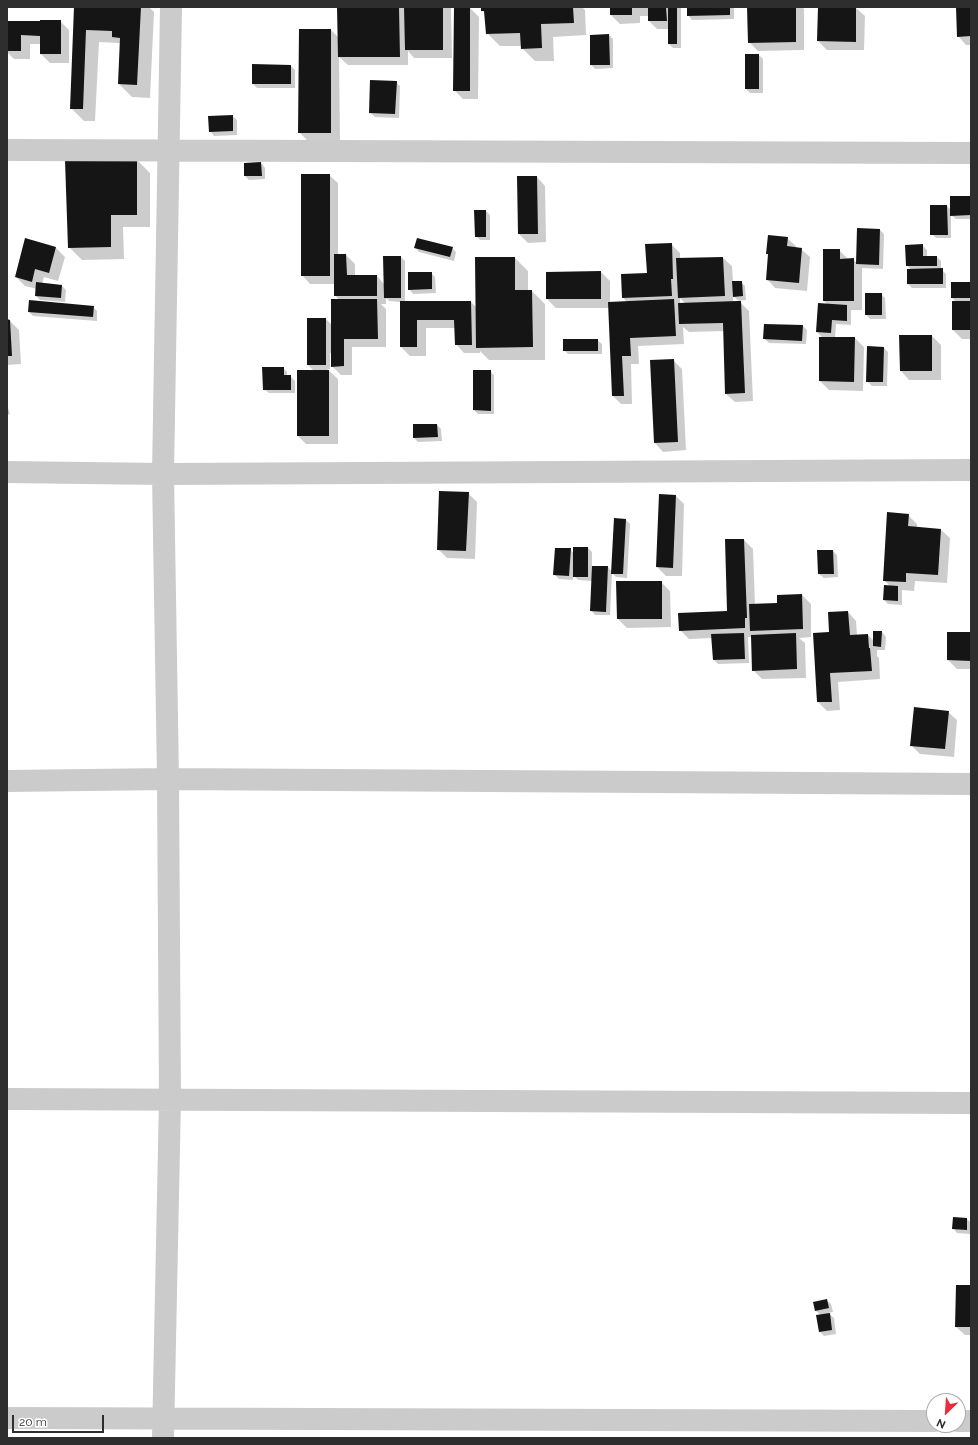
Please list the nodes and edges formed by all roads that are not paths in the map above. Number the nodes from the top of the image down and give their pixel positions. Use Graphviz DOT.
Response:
graph roads {
  1 [pos="171,7"];
  2 [pos="7,150"];
  3 [pos="168,151"];
  4 [pos="971,153"];
  5 [pos="971,470"];
  6 [pos="7,472"];
  7 [pos="163,474"];
  8 [pos="168,779"];
  9 [pos="7,781"];
  10 [pos="971,784"];
  11 [pos="170,1098"];
  12 [pos="7,1099"];
  13 [pos="971,1103"];
  14 [pos="7,1418"];
  15 [pos="926,1421"];
  16 [pos="163,1428"];
  1 -- 3 [label="street"];
  2 -- 3 [label="street"];
  3 -- 4 [label="street"];
  3 -- 7 [label="street"];
  5 -- 7 [label="street"];
  6 -- 7 [label="street"];
  7 -- 8 [label="street"];
  8 -- 9 [label="street"];
  8 -- 10 [label="street"];
  8 -- 11 [label="street"];
  11 -- 12 [label="street"];
  11 -- 13 [label="street"];
  11 -- 16 [label="street"];
  14 -- 16 [label="street"];
  15 -- 16 [label="street"];
}
